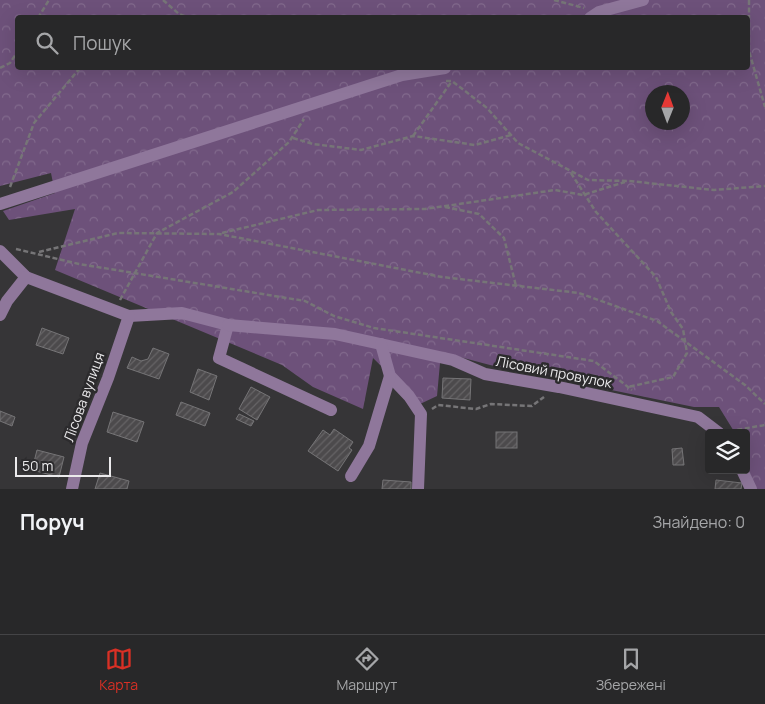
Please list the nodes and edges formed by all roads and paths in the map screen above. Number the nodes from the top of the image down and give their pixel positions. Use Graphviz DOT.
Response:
graph roads {
  1 [pos="49,0"];
  2 [pos="163,0"];
  3 [pos="554,0"];
  4 [pos="643,0"];
  5 [pos="749,0"];
  6 [pos="179,14"];
  7 [pos="595,14"];
  8 [pos="40,15"];
  9 [pos="749,15"];
  10 [pos="750,54"];
  11 [pos="15,56"];
  12 [pos="0,68"];
  13 [pos="78,70"];
  14 [pos="444,74"];
  15 [pos="452,81"];
  16 [pos="314,104"];
  17 [pos="765,107"];
  18 [pos="511,135"];
  19 [pos="413,136"];
  20 [pos="292,138"];
  21 [pos="570,172"];
  22 [pos="629,181"];
  23 [pos="765,186"];
  24 [pos="583,195"];
  25 [pos="2,203"];
  26 [pos="441,206"];
  27 [pos="157,233"];
  28 [pos="219,234"];
  29 [pos="5,249"];
  30 [pos="38,252"];
  31 [pos="137,272"];
  32 [pos="26,278"];
  33 [pos="516,286"];
  34 [pos="114,310"];
  35 [pos="0,314"];
  36 [pos="129,316"];
  37 [pos="228,325"];
  38 [pos="685,341"];
  39 [pos="381,344"];
  40 [pos="390,376"];
  41 [pos="628,386"];
  42 [pos="558,387"];
  43 [pos="635,392"];
  44 [pos="765,404"];
  45 [pos="331,410"];
  46 [pos="422,414"];
  47 [pos="765,425"];
  48 [pos="714,429"];
  49 [pos="742,429"];
  50 [pos="744,474"];
  51 [pos="351,476"];
  52 [pos="72,489"];
  53 [pos="418,489"];
  54 [pos="752,489"];
  1 -- 8 [label="path"];
  2 -- 6 [label="path"];
  3 -- 7 [label="path"];
  4 -- 7 [label="street"];
  5 -- 9 [label="path"];
  10 -- 17 [label="path"];
  11 -- 12 [label="path"];
  13 -- 25 [label="path"];
  14 -- 15 [label="path"];
  14 -- 16 [label="street"];
  15 -- 18 [label="path"];
  15 -- 19 [label="path"];
  16 -- 20 [label="path"];
  16 -- 25 [label="street"];
  18 -- 19 [label="path"];
  18 -- 21 [label="path"];
  19 -- 20 [label="path"];
  20 -- 27 [label="path"];
  21 -- 22 [label="path"];
  21 -- 24 [label="path"];
  22 -- 23 [label="path"];
  22 -- 24 [label="path"];
  24 -- 26 [label="path"];
  24 -- 38 [label="path"];
  26 -- 28 [label="path"];
  26 -- 33 [label="path"];
  27 -- 28 [label="path"];
  27 -- 30 [label="path"];
  27 -- 31 [label="path"];
  28 -- 33 [label="path"];
  29 -- 30 [label="path"];
  29 -- 32 [label="street"];
  30 -- 31 [label="path"];
  31 -- 34 [label="path"];
  31 -- 41 [label="path"];
  32 -- 34 [label="street"];
  32 -- 35 [label="street"];
  33 -- 38 [label="path"];
  34 -- 36 [label="street"];
  36 -- 37 [label="street"];
  36 -- 52 [label="street, Лісова вулиця"];
  37 -- 39 [label="street, Лісовий провулок"];
  37 -- 45 [label="street"];
  38 -- 41 [label="path"];
  38 -- 44 [label="path"];
  39 -- 40 [label="street"];
  39 -- 42 [label="street, Лісовий провулок"];
  40 -- 46 [label="street"];
  40 -- 51 [label="street"];
  41 -- 43 [label="path"];
  42 -- 46 [label="path"];
  42 -- 48 [label="street, Лісовий провулок"];
  46 -- 53 [label="street"];
  47 -- 49 [label="path"];
  50 -- 54 [label="street"];
}
